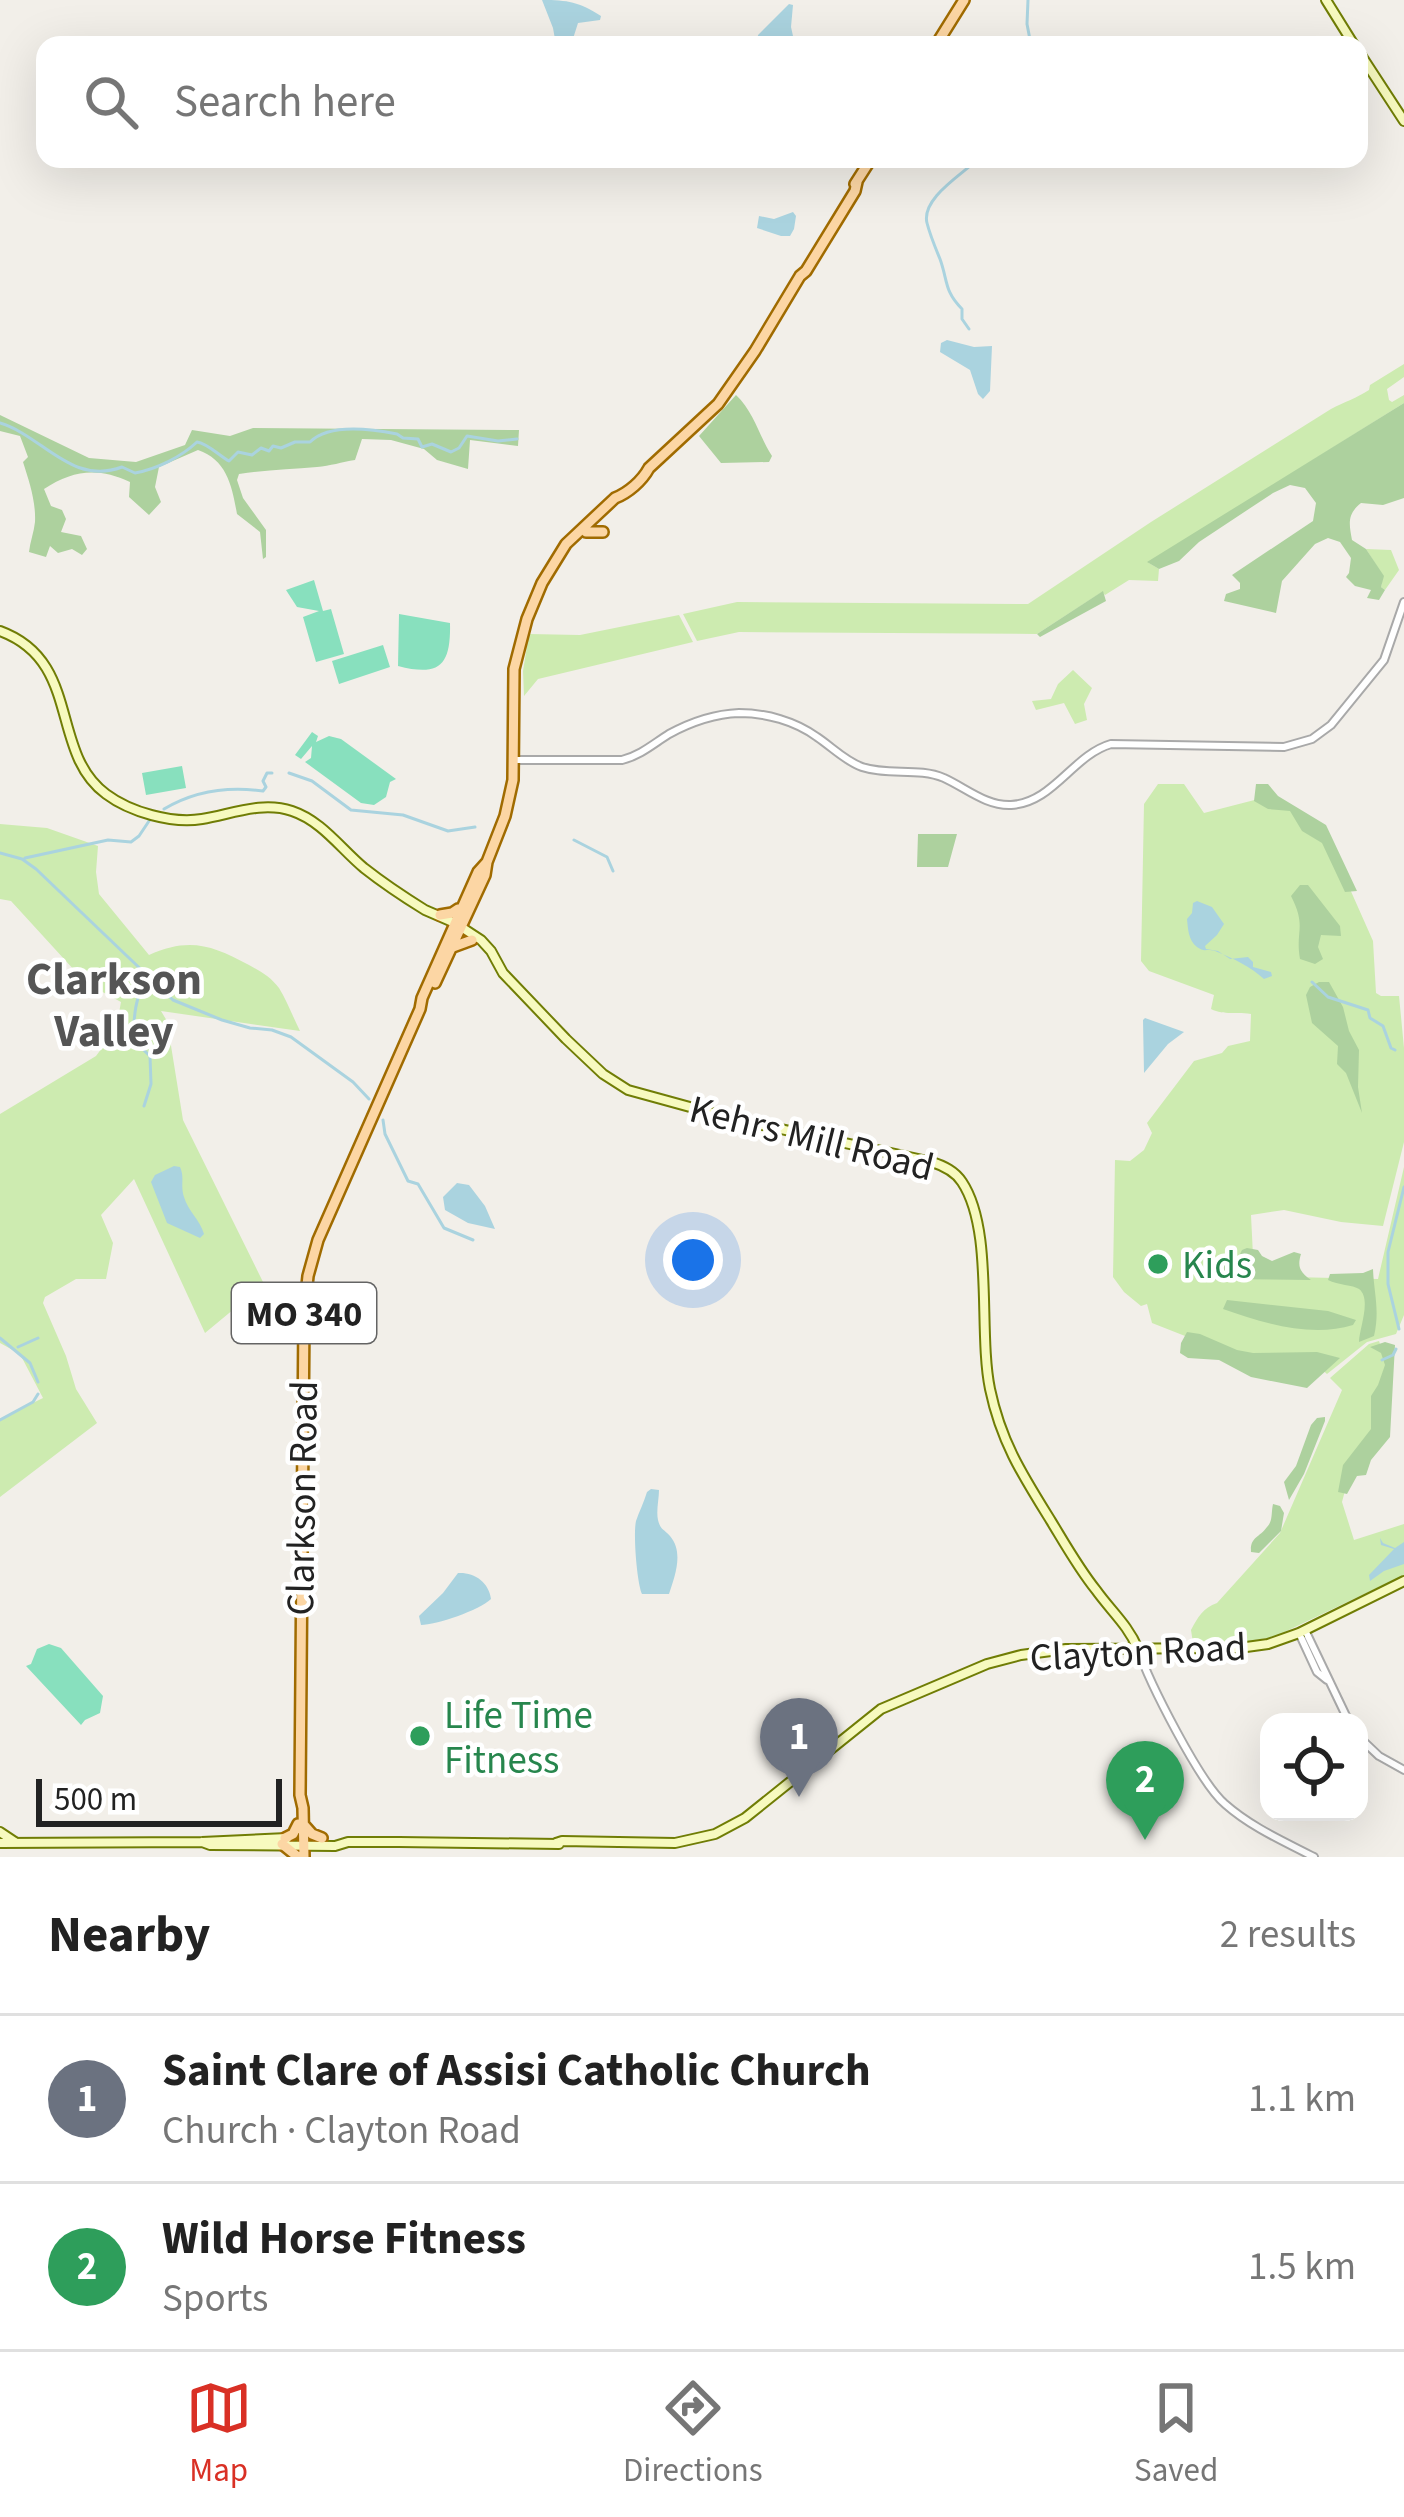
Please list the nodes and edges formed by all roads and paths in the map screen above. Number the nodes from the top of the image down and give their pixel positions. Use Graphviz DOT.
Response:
graph roads {
  1 [pos="1326,0"];
  2 [pos="964,4"];
  3 [pos="945,36"];
  4 [pos="1349,36"];
  5 [pos="1368,66"];
  6 [pos="1404,121"];
  7 [pos="866,168"];
  8 [pos="623,495"];
  9 [pos="605,506"];
  10 [pos="584,530"];
  11 [pos="603,532"];
  12 [pos="1404,602"];
  13 [pos="0,631"];
  14 [pos="515,760"];
  15 [pos="487,862"];
  16 [pos="463,906"];
  17 [pos="425,910"];
  18 [pos="440,915"];
  19 [pos="458,927"];
  20 [pos="472,940"];
  21 [pos="452,947"];
  22 [pos="494,959"];
  23 [pos="420,1009"];
  24 [pos="1404,1581"];
  25 [pos="1130,1631"];
  26 [pos="1302,1632"];
  27 [pos="1119,1649"];
  28 [pos="1138,1649"];
  29 [pos="1157,1649"];
  30 [pos="1144,1665"];
  31 [pos="1344,1713"];
  32 [pos="1368,1746"];
  33 [pos="1404,1770"];
  34 [pos="301,1824"];
  35 [pos="0,1832"];
  36 [pos="283,1841"];
  37 [pos="320,1842"];
  38 [pos="0,1843"];
  39 [pos="16,1843"];
  40 [pos="301,1849"];
  41 [pos="1313,1857"];
  1 -- 4 [label="main road"];
  2 -- 3 [label="main road"];
  5 -- 6 [label="main road"];
  7 -- 8 [label="main road, Clarkson Road / MO 340"];
  8 -- 9 [label="main road, Clarkson Road / MO 340"];
  8 -- 10 [label="main road, Clarkson Road / MO 340"];
  9 -- 10 [label="main road, Clarkson Road / MO 340"];
  9 -- 10 [label="main road"];
  10 -- 11 [label="main road"];
  10 -- 14 [label="main road, Clarkson Road / MO 340"];
  12 -- 14 [label="street"];
  13 -- 17 [label="main road, Kehrs Mill Road"];
  14 -- 15 [label="main road, Clarkson Road / MO 340"];
  15 -- 16 [label="main road, Clarkson Road / MO 340"];
  15 -- 19 [label="main road, Clarkson Road / MO 340"];
  16 -- 18 [label="main road"];
  16 -- 19 [label="main road, Clarkson Road / MO 340"];
  17 -- 18 [label="main road, Kehrs Mill Road"];
  17 -- 19 [label="main road, Kehrs Mill Road"];
  18 -- 19 [label="main road, Kehrs Mill Road"];
  19 -- 20 [label="main road, Kehrs Mill Road"];
  19 -- 21 [label="main road, Clarkson Road / MO 340"];
  19 -- 22 [label="main road, Kehrs Mill Road"];
  19 -- 23 [label="main road, Clarkson Road / MO 340"];
  20 -- 21 [label="main road"];
  20 -- 22 [label="main road, Kehrs Mill Road"];
  21 -- 23 [label="main road, Clarkson Road / MO 340"];
  22 -- 25 [label="main road, Kehrs Mill Road"];
  23 -- 34 [label="main road, Clarkson Road / MO 340"];
  24 -- 26 [label="main road, Clayton Road"];
  25 -- 27 [label="main road"];
  25 -- 28 [label="main road, Kehrs Mill Road"];
  25 -- 29 [label="main road"];
  26 -- 29 [label="main road, Clayton Road"];
  26 -- 31 [label="street"];
  27 -- 28 [label="main road, Clayton Road"];
  27 -- 30 [label="street"];
  27 -- 37 [label="main road, Clayton Road"];
  28 -- 29 [label="main road, Clayton Road"];
  28 -- 30 [label="street, Kehrs Mill Road"];
  29 -- 30 [label="main road"];
  30 -- 41 [label="street, Kehrs Mill Road"];
  32 -- 33 [label="street"];
  34 -- 36 [label="main road"];
  34 -- 37 [label="main road"];
  34 -- 40 [label="main road, Clarkson Road / MO 340"];
  35 -- 39 [label="main road"];
  36 -- 39 [label="main road, Clayton Road"];
  36 -- 40 [label="main road"];
  36 -- 40 [label="main road, Clayton Road"];
  37 -- 40 [label="main road"];
  37 -- 40 [label="main road, Clayton Road"];
  38 -- 39 [label="main road, Clayton Road"];
}
